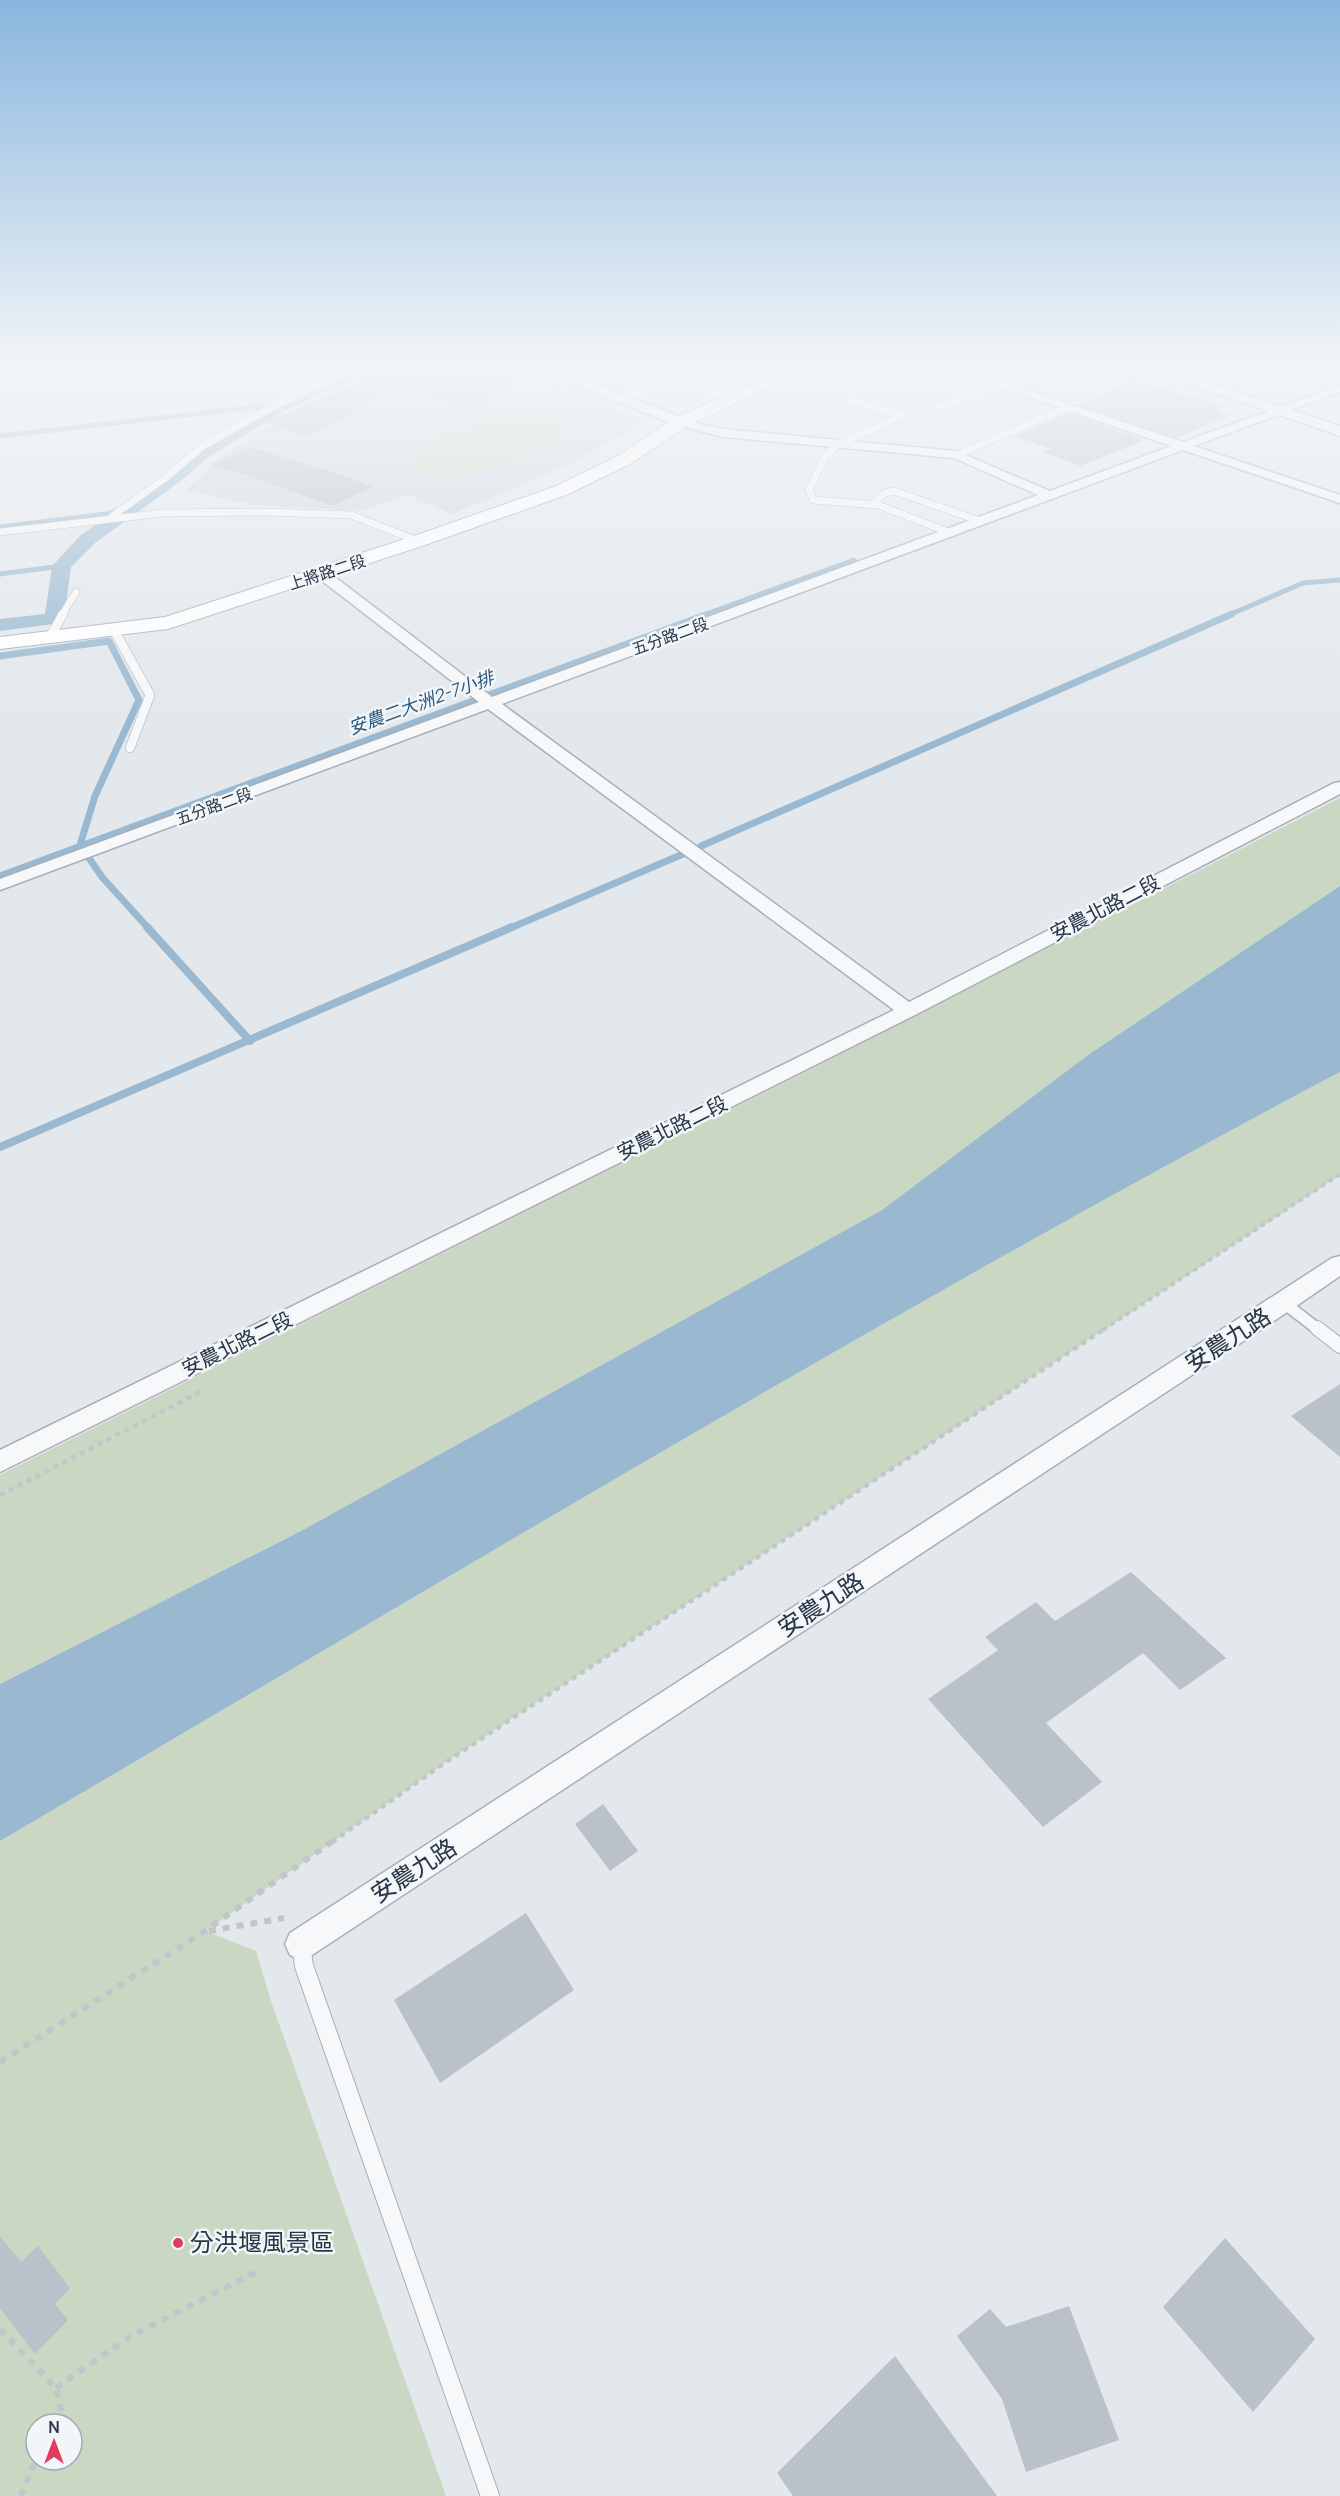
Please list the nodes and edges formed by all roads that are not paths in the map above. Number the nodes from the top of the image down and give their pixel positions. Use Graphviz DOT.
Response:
graph roads {
  1 [pos="155,485"];
  2 [pos="571,485"];
  3 [pos="811,485"];
  4 [pos="1026,485"];
  5 [pos="1073,485"];
  6 [pos="1299,485"];
  7 [pos="1048,495"];
  8 [pos="1340,499"];
  9 [pos="872,505"];
  10 [pos="110,518"];
  11 [pos="980,521"];
  12 [pos="0,532"];
  13 [pos="948,532"];
  14 [pos="418,541"];
  15 [pos="322,574"];
  16 [pos="76,592"];
  17 [pos="114,630"];
  18 [pos="50,637"];
  19 [pos="0,643"];
  20 [pos="490,703"];
  21 [pos="130,748"];
  22 [pos="1340,787"];
  23 [pos="0,885"];
  24 [pos="908,1011"];
  25 [pos="1340,1264"];
  26 [pos="1284,1303"];
  27 [pos="1340,1346"];
  28 [pos="0,1462"];
  29 [pos="301,1944"];
  30 [pos="490,2496"];
  1 -- 10 [label="lane"];
  2 -- 14 [label="main road, 上將路二段"];
  3 -- 9 [label="lane"];
  4 -- 7 [label="street"];
  5 -- 7 [label="street, 五分路二段"];
  6 -- 8 [label="street"];
  7 -- 11 [label="street, 五分路二段"];
  9 -- 11 [label="lane"];
  9 -- 13 [label="lane"];
  10 -- 12 [label="lane"];
  10 -- 14 [label="lane"];
  11 -- 13 [label="street, 五分路二段"];
  13 -- 20 [label="street, 五分路二段"];
  14 -- 15 [label="main road, 上將路二段"];
  15 -- 17 [label="main road, 上將路二段"];
  15 -- 20 [label="street"];
  16 -- 18 [label="lane"];
  17 -- 18 [label="main road, 上將路二段"];
  17 -- 21 [label="lane"];
  18 -- 19 [label="main road, 上將路二段"];
  20 -- 23 [label="street, 五分路二段"];
  20 -- 24 [label="street"];
  22 -- 24 [label="street, 安農北路二段"];
  24 -- 28 [label="street, 安農北路二段"];
  25 -- 26 [label="street, 安農九路"];
  26 -- 27 [label="lane"];
  26 -- 29 [label="street, 安農九路"];
  29 -- 30 [label="lane"];
}
